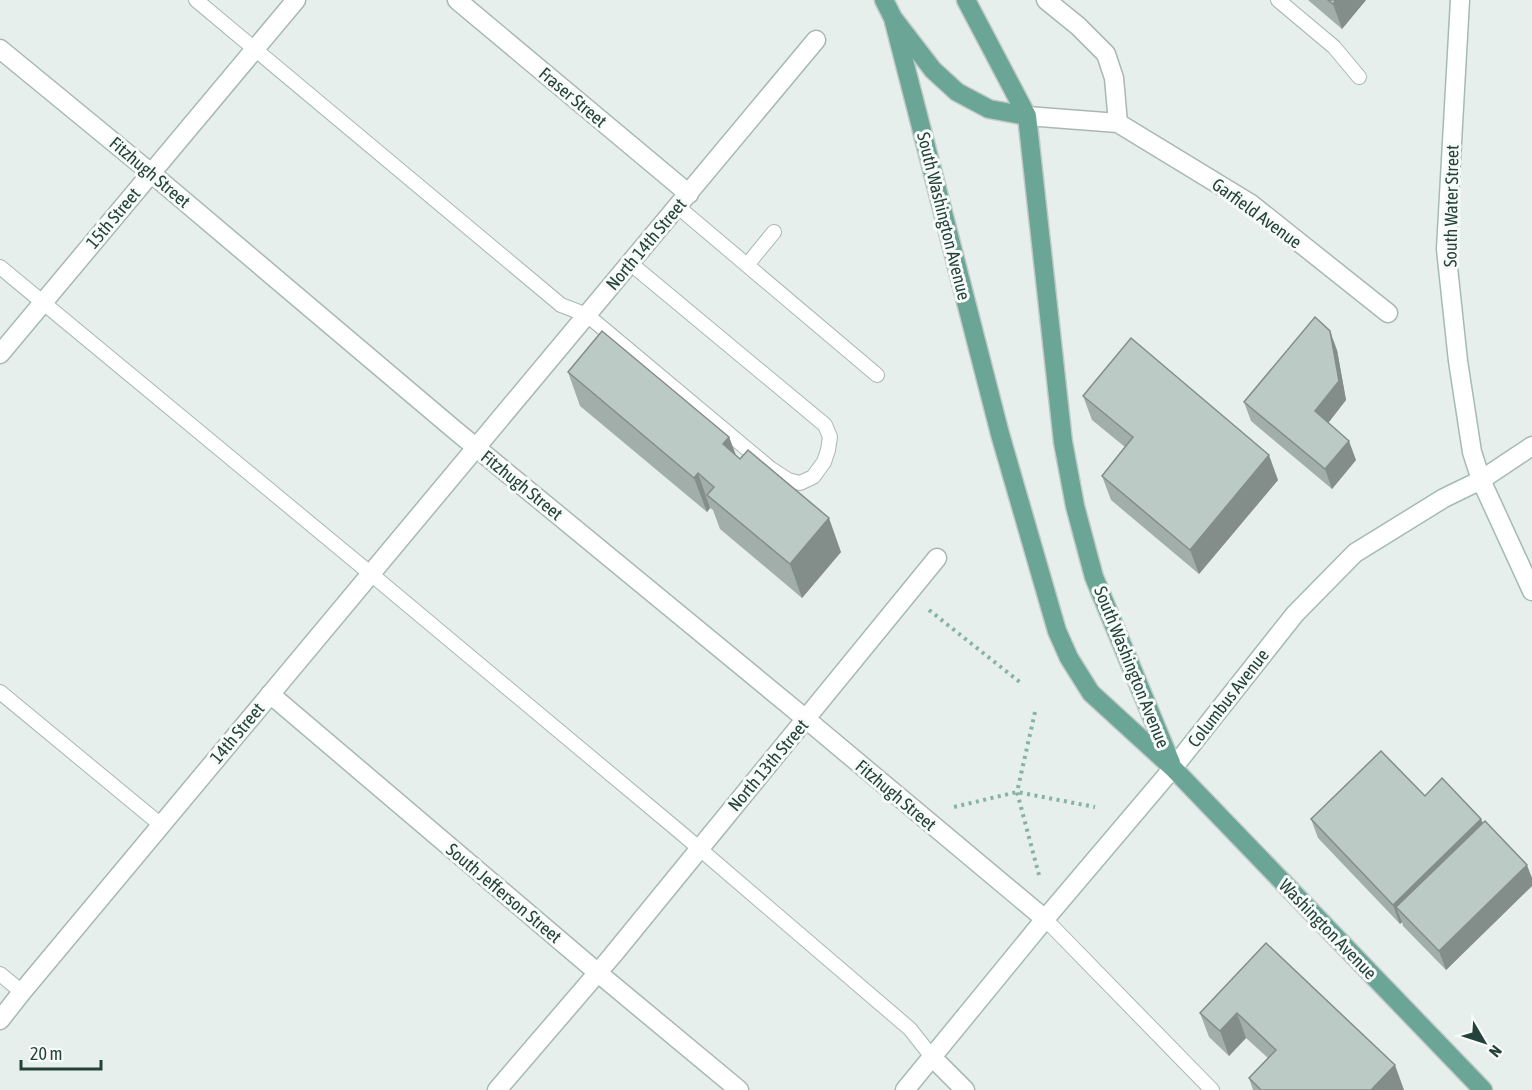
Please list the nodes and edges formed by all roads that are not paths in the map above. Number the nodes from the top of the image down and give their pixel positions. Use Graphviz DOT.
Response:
graph roads {
  1 [pos="196,0"];
  2 [pos="296,0"];
  3 [pos="457,0"];
  4 [pos="884,0"];
  5 [pos="966,0"];
  6 [pos="1046,0"];
  7 [pos="1278,0"];
  8 [pos="1460,0"];
  9 [pos="893,18"];
  10 [pos="816,40"];
  11 [pos="0,49"];
  12 [pos="255,49"];
  13 [pos="1359,77"];
  14 [pos="1027,116"];
  15 [pos="1118,123"];
  16 [pos="151,173"];
  17 [pos="683,200"];
  18 [pos="774,232"];
  19 [pos="630,263"];
  20 [pos="747,265"];
  21 [pos="0,267"];
  22 [pos="42,303"];
  23 [pos="1388,313"];
  24 [pos="587,315"];
  25 [pos="0,354"];
  26 [pos="877,375"];
  27 [pos="1532,446"];
  28 [pos="476,447"];
  29 [pos="1481,480"];
  30 [pos="937,558"];
  31 [pos="371,574"];
  32 [pos="1532,591"];
  33 [pos="0,692"];
  34 [pos="270,694"];
  35 [pos="806,719"];
  36 [pos="1173,768"];
  37 [pos="161,825"];
  38 [pos="699,848"];
  39 [pos="1045,919"];
  40 [pos="597,972"];
  41 [pos="0,974"];
  42 [pos="22,992"];
  43 [pos="0,1020"];
  44 [pos="932,1056"];
  45 [pos="497,1090"];
  46 [pos="739,1090"];
  47 [pos="905,1090"];
  48 [pos="965,1090"];
  49 [pos="1212,1090"];
  50 [pos="1483,1090"];
  1 -- 12 [label="lane"];
  2 -- 12 [label="street, 15th Street"];
  3 -- 17 [label="street, Fraser Street"];
  4 -- 9 [label="main road"];
  5 -- 14 [label="main road"];
  6 -- 15 [label="street"];
  7 -- 13 [label="lane"];
  8 -- 29 [label="street, South Water Street"];
  9 -- 14 [label="main road"];
  9 -- 36 [label="main road, South Washington Avenue"];
  10 -- 17 [label="street, North 14th Street"];
  11 -- 16 [label="street, Fitzhugh Street"];
  12 -- 16 [label="street, 15th Street"];
  12 -- 24 [label="lane"];
  14 -- 15 [label="street, Garfield Avenue"];
  14 -- 36 [label="main road, South Washington Avenue"];
  15 -- 23 [label="street, Garfield Avenue"];
  16 -- 22 [label="street, 15th Street"];
  16 -- 28 [label="street, Fitzhugh Street"];
  17 -- 19 [label="street, North 14th Street"];
  17 -- 20 [label="lane"];
  18 -- 20 [label="lane"];
  19 -- 24 [label="street, North 14th Street"];
  19 -- 24 [label="lane"];
  20 -- 26 [label="lane"];
  21 -- 22 [label="lane"];
  22 -- 25 [label="street, 15th Street"];
  22 -- 31 [label="lane"];
  24 -- 28 [label="street, North 14th Street"];
  27 -- 29 [label="street, Columbus Avenue"];
  28 -- 31 [label="street, 14th Street"];
  28 -- 35 [label="street, Fitzhugh Street"];
  29 -- 32 [label="street, South Water Street"];
  29 -- 36 [label="street, Columbus Avenue"];
  30 -- 35 [label="street, North 13th Street"];
  31 -- 34 [label="street, 14th Street"];
  31 -- 38 [label="lane"];
  33 -- 37 [label="lane"];
  34 -- 37 [label="street, 14th Street"];
  34 -- 40 [label="street, South Jefferson Street"];
  35 -- 38 [label="street, North 13th Street"];
  35 -- 39 [label="street, Fitzhugh Street"];
  36 -- 39 [label="street, Columbus Avenue"];
  36 -- 50 [label="main road, Washington Avenue"];
  37 -- 42 [label="street, 14th Street"];
  38 -- 40 [label="street, North 13th Street"];
  38 -- 44 [label="lane"];
  39 -- 44 [label="street, Columbus Avenue"];
  39 -- 49 [label="lane"];
  40 -- 45 [label="street, North 13th Street"];
  40 -- 46 [label="street, South Jefferson Street"];
  41 -- 42 [label="lane"];
  42 -- 43 [label="street, 14th Street"];
  44 -- 47 [label="street, Columbus Avenue"];
  44 -- 48 [label="street"];
}
